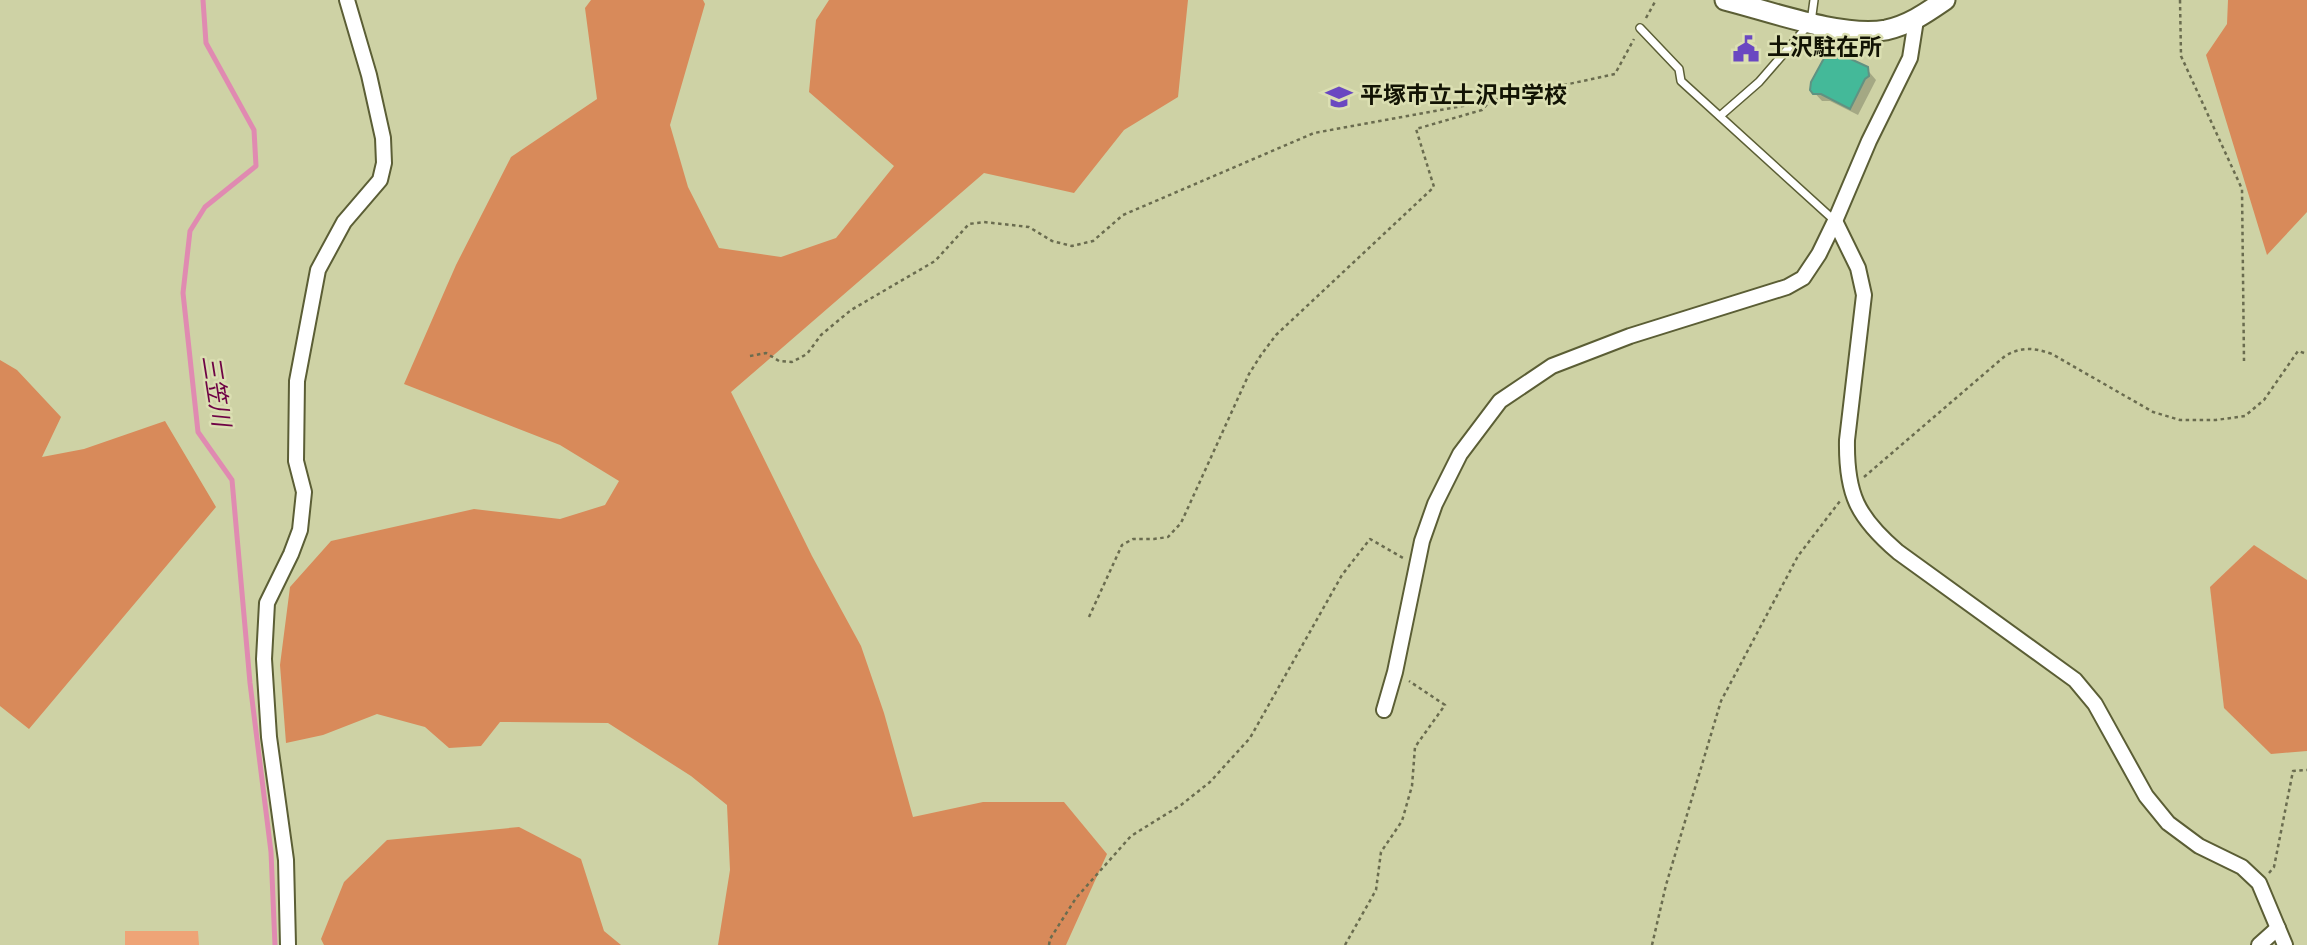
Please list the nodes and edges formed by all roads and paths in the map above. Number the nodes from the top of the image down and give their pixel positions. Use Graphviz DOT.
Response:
graph roads {
  1 [pos="347,0"];
  2 [pos="1656,0"];
  3 [pos="1725,0"];
  4 [pos="1814,0"];
  5 [pos="1944,0"];
  6 [pos="2180,0"];
  7 [pos="1916,20"];
  8 [pos="1811,22"];
  9 [pos="1640,28"];
  10 [pos="1490,101"];
  11 [pos="1720,116"];
  12 [pos="1835,221"];
  13 [pos="2307,354"];
  14 [pos="750,356"];
  15 [pos="2244,361"];
  16 [pos="1850,488"];
  17 [pos="1418,566"];
  18 [pos="1090,617"];
  19 [pos="1395,671"];
  20 [pos="1384,710"];
  21 [pos="2307,770"];
  22 [pos="2259,883"];
  23 [pos="2278,928"];
  24 [pos="288,945"];
  25 [pos="1049,945"];
  26 [pos="1345,945"];
  27 [pos="1652,945"];
  28 [pos="2259,945"];
  29 [pos="2285,945"];
  1 -- 24 [label="street"];
  2 -- 9 [label="path"];
  3 -- 8 [label="street"];
  4 -- 8 [label="lane"];
  5 -- 7 [label="street"];
  6 -- 15 [label="path"];
  7 -- 8 [label="street"];
  7 -- 12 [label="street"];
  8 -- 11 [label="lane"];
  9 -- 10 [label="path"];
  9 -- 11 [label="lane"];
  10 -- 14 [label="path"];
  10 -- 18 [label="path"];
  11 -- 12 [label="lane"];
  12 -- 16 [label="street"];
  12 -- 17 [label="street"];
  13 -- 16 [label="path"];
  16 -- 22 [label="street"];
  16 -- 27 [label="path"];
  17 -- 19 [label="street"];
  17 -- 25 [label="path"];
  19 -- 20 [label="street"];
  19 -- 26 [label="path"];
  21 -- 22 [label="path"];
  22 -- 23 [label="street"];
  23 -- 28 [label="street"];
  23 -- 29 [label="street"];
}
